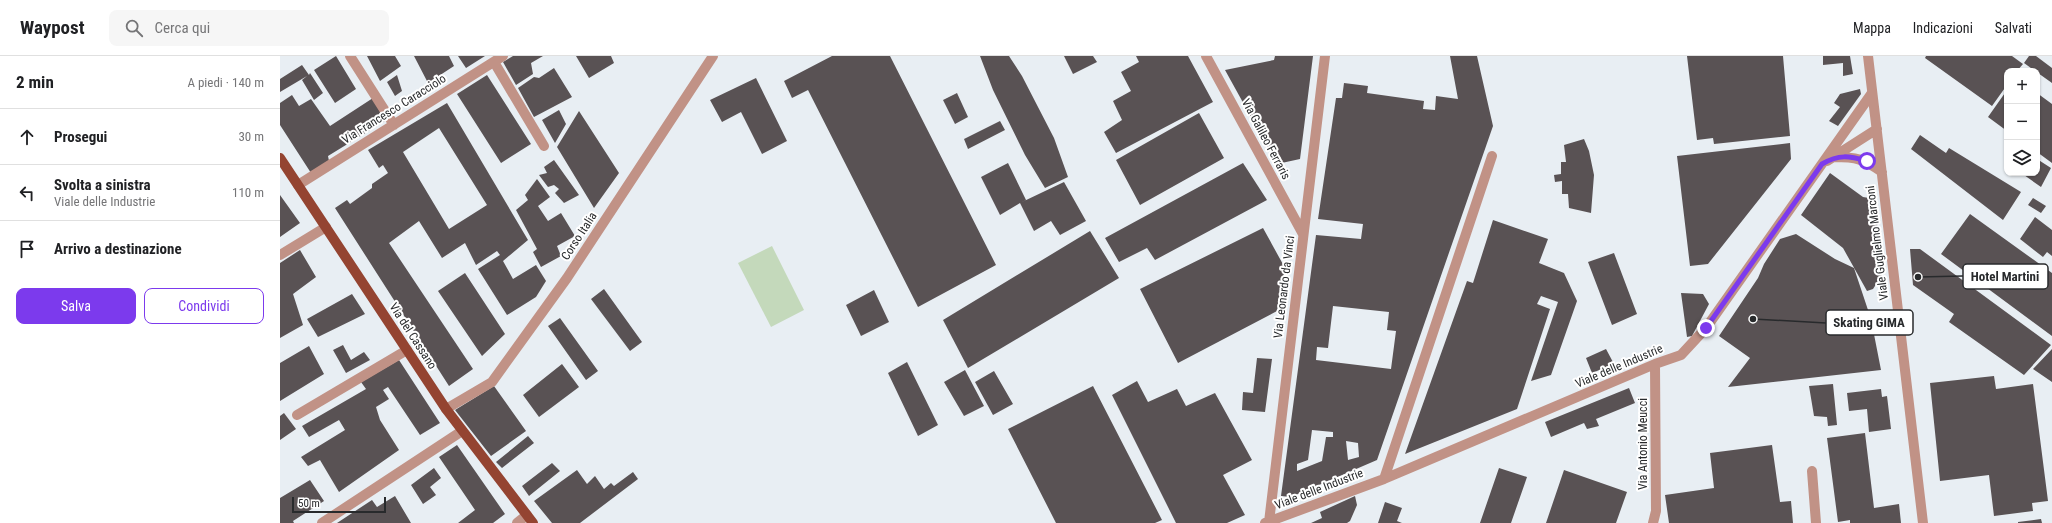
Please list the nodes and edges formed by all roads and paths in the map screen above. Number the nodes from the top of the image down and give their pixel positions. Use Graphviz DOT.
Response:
graph roads {
  1 [pos="350,56"];
  2 [pos="503,56"];
  3 [pos="713,56"];
  4 [pos="1206,56"];
  5 [pos="1325,56"];
  6 [pos="1868,56"];
  7 [pos="494,62"];
  8 [pos="1872,93"];
  9 [pos="394,125"];
  10 [pos="1877,129"];
  11 [pos="544,146"];
  12 [pos="1492,156"];
  13 [pos="1834,157"];
  14 [pos="280,158"];
  15 [pos="1822,164"];
  16 [pos="1882,172"];
  17 [pos="298,185"];
  18 [pos="326,227"];
  19 [pos="1303,234"];
  20 [pos="280,255"];
  21 [pos="407,350"];
  22 [pos="1655,364"];
  23 [pos="446,409"];
  24 [pos="297,415"];
  25 [pos="462,431"];
  26 [pos="1812,471"];
  27 [pos="1384,479"];
  28 [pos="530,519"];
  29 [pos="1267,522"];
  30 [pos="322,523"];
  31 [pos="517,523"];
  32 [pos="1653,523"];
  33 [pos="1816,523"];
  34 [pos="1923,523"];
  1 -- 9 [label="street"];
  2 -- 7 [label="street, Via Francesco Caracciolo"];
  3 -- 23 [label="street, Corso Italia"];
  4 -- 19 [label="street, Via Galileo Ferraris"];
  5 -- 19 [label="street, Via Leonardo da Vinci"];
  6 -- 8 [label="street, Viale Guglielmo Marconi"];
  7 -- 9 [label="street, Via Francesco Caracciolo"];
  7 -- 11 [label="street"];
  8 -- 10 [label="street, Viale Guglielmo Marconi"];
  8 -- 15 [label="street, Viale delle Industrie"];
  9 -- 17 [label="street, Via Francesco Caracciolo"];
  10 -- 13 [label="street"];
  10 -- 16 [label="street, Viale Guglielmo Marconi"];
  12 -- 27 [label="street"];
  13 -- 15 [label="street"];
  13 -- 16 [label="street"];
  14 -- 17 [label="main road, Via del Cassano"];
  15 -- 22 [label="street, Viale delle Industrie"];
  16 -- 34 [label="street, Viale Guglielmo Marconi"];
  17 -- 18 [label="main road, Via del Cassano"];
  18 -- 20 [label="street"];
  18 -- 21 [label="main road, Via del Cassano"];
  19 -- 29 [label="street, Via Leonardo da Vinci"];
  21 -- 23 [label="main road, Via del Cassano"];
  21 -- 24 [label="street"];
  22 -- 27 [label="street, Viale delle Industrie"];
  22 -- 32 [label="street, Via Antonio Meucci"];
  23 -- 25 [label="main road, Via del Cassano"];
  25 -- 28 [label="main road, Via del Cassano"];
  25 -- 30 [label="street"];
  26 -- 33 [label="street"];
  27 -- 29 [label="street, Viale delle Industrie"];
  28 -- 31 [label="street"];
}
